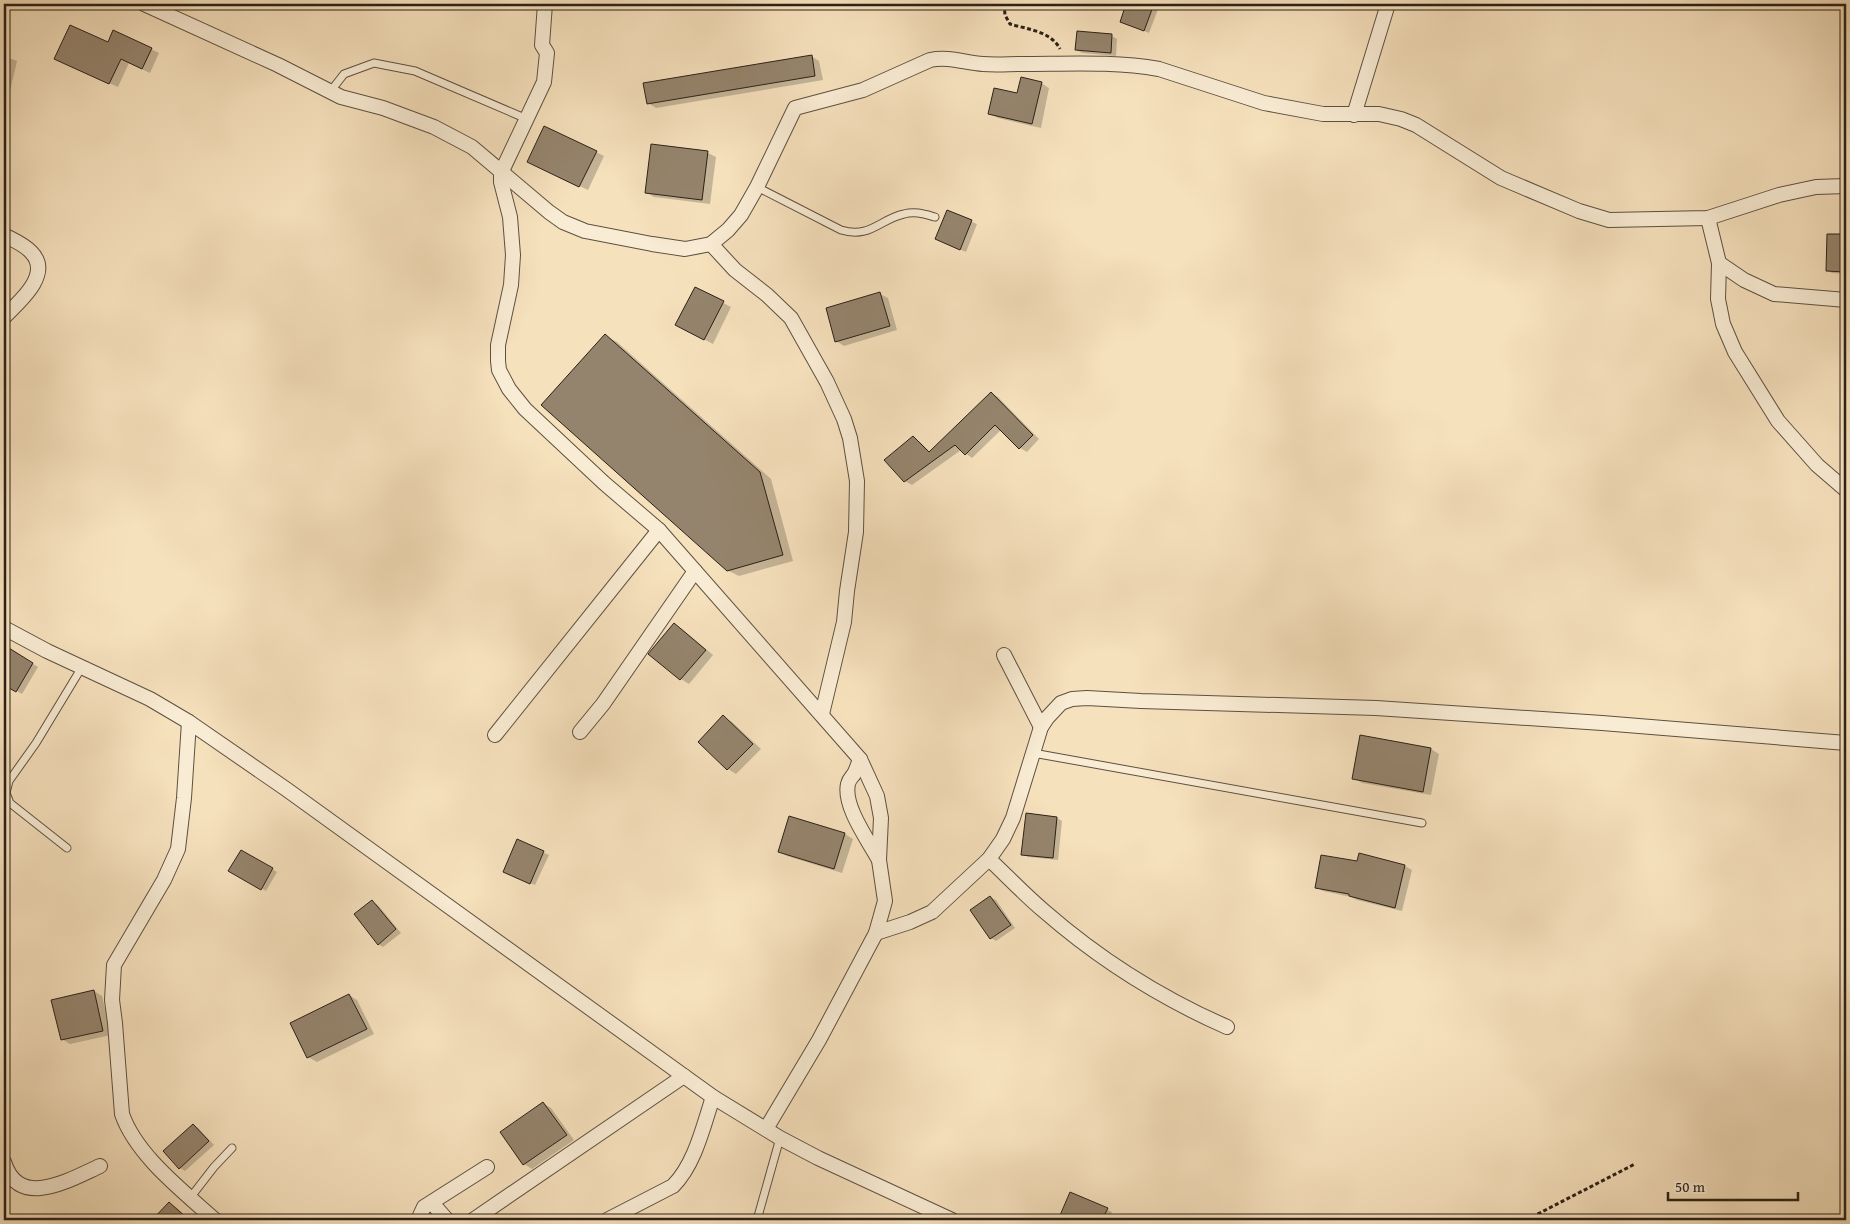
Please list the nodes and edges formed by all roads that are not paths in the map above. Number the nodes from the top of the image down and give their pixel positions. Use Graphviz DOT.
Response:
graph roads {
  1 [pos="144,4"];
  2 [pos="545,4"];
  3 [pos="1388,4"];
  4 [pos="330,92"];
  5 [pos="1354,115"];
  6 [pos="527,118"];
  7 [pos="501,173"];
  8 [pos="1846,186"];
  9 [pos="757,187"];
  10 [pos="935,217"];
  11 [pos="1708,218"];
  12 [pos="4,235"];
  13 [pos="711,244"];
  14 [pos="1719,263"];
  15 [pos="1846,300"];
  16 [pos="4,317"];
  17 [pos="1846,490"];
  18 [pos="659,530"];
  19 [pos="695,571"];
  20 [pos="4,628"];
  21 [pos="1004,655"];
  22 [pos="82,666"];
  23 [pos="822,714"];
  24 [pos="189,722"];
  25 [pos="1041,727"];
  26 [pos="580,732"];
  27 [pos="495,735"];
  28 [pos="1846,744"];
  29 [pos="1034,753"];
  30 [pos="860,759"];
  31 [pos="1422,823"];
  32 [pos="67,848"];
  33 [pos="988,859"];
  34 [pos="879,860"];
  35 [pos="876,933"];
  36 [pos="1227,1027"];
  37 [pos="684,1076"];
  38 [pos="713,1097"];
  39 [pos="766,1129"];
  40 [pos="780,1138"];
  41 [pos="232,1148"];
  42 [pos="4,1162"];
  43 [pos="100,1166"];
  44 [pos="487,1167"];
  45 [pos="190,1198"];
  46 [pos="432,1202"];
  47 [pos="215,1220"];
  48 [pos="418,1220"];
  49 [pos="446,1220"];
  50 [pos="473,1220"];
  51 [pos="607,1220"];
  52 [pos="756,1220"];
  53 [pos="952,1220"];
  1 -- 4 [label="street"];
  2 -- 6 [label="street"];
  3 -- 5 [label="street"];
  4 -- 6 [label="lane"];
  4 -- 7 [label="street"];
  5 -- 9 [label="street"];
  5 -- 11 [label="street"];
  6 -- 7 [label="street"];
  7 -- 13 [label="street"];
  7 -- 18 [label="street"];
  8 -- 11 [label="street"];
  9 -- 10 [label="lane"];
  9 -- 13 [label="street"];
  11 -- 14 [label="street"];
  12 -- 16 [label="street"];
  13 -- 23 [label="street"];
  14 -- 15 [label="street"];
  14 -- 17 [label="street"];
  18 -- 19 [label="street"];
  18 -- 27 [label="street"];
  19 -- 23 [label="street"];
  19 -- 26 [label="street"];
  20 -- 22 [label="street"];
  21 -- 25 [label="street"];
  22 -- 24 [label="street"];
  22 -- 32 [label="lane"];
  23 -- 30 [label="street"];
  24 -- 37 [label="street"];
  24 -- 45 [label="street"];
  25 -- 28 [label="street"];
  25 -- 29 [label="street"];
  29 -- 31 [label="lane"];
  29 -- 33 [label="street"];
  30 -- 34 [label="street"];
  30 -- 34 [label="street"];
  33 -- 35 [label="street"];
  33 -- 36 [label="street"];
  34 -- 35 [label="street"];
  35 -- 39 [label="street"];
  37 -- 38 [label="street"];
  37 -- 50 [label="street"];
  38 -- 39 [label="street"];
  38 -- 51 [label="street"];
  39 -- 40 [label="street"];
  40 -- 52 [label="lane"];
  40 -- 53 [label="street"];
  41 -- 45 [label="lane"];
  42 -- 43 [label="street"];
  44 -- 46 [label="street"];
  45 -- 47 [label="street"];
  46 -- 48 [label="street"];
  46 -- 49 [label="street"];
}
